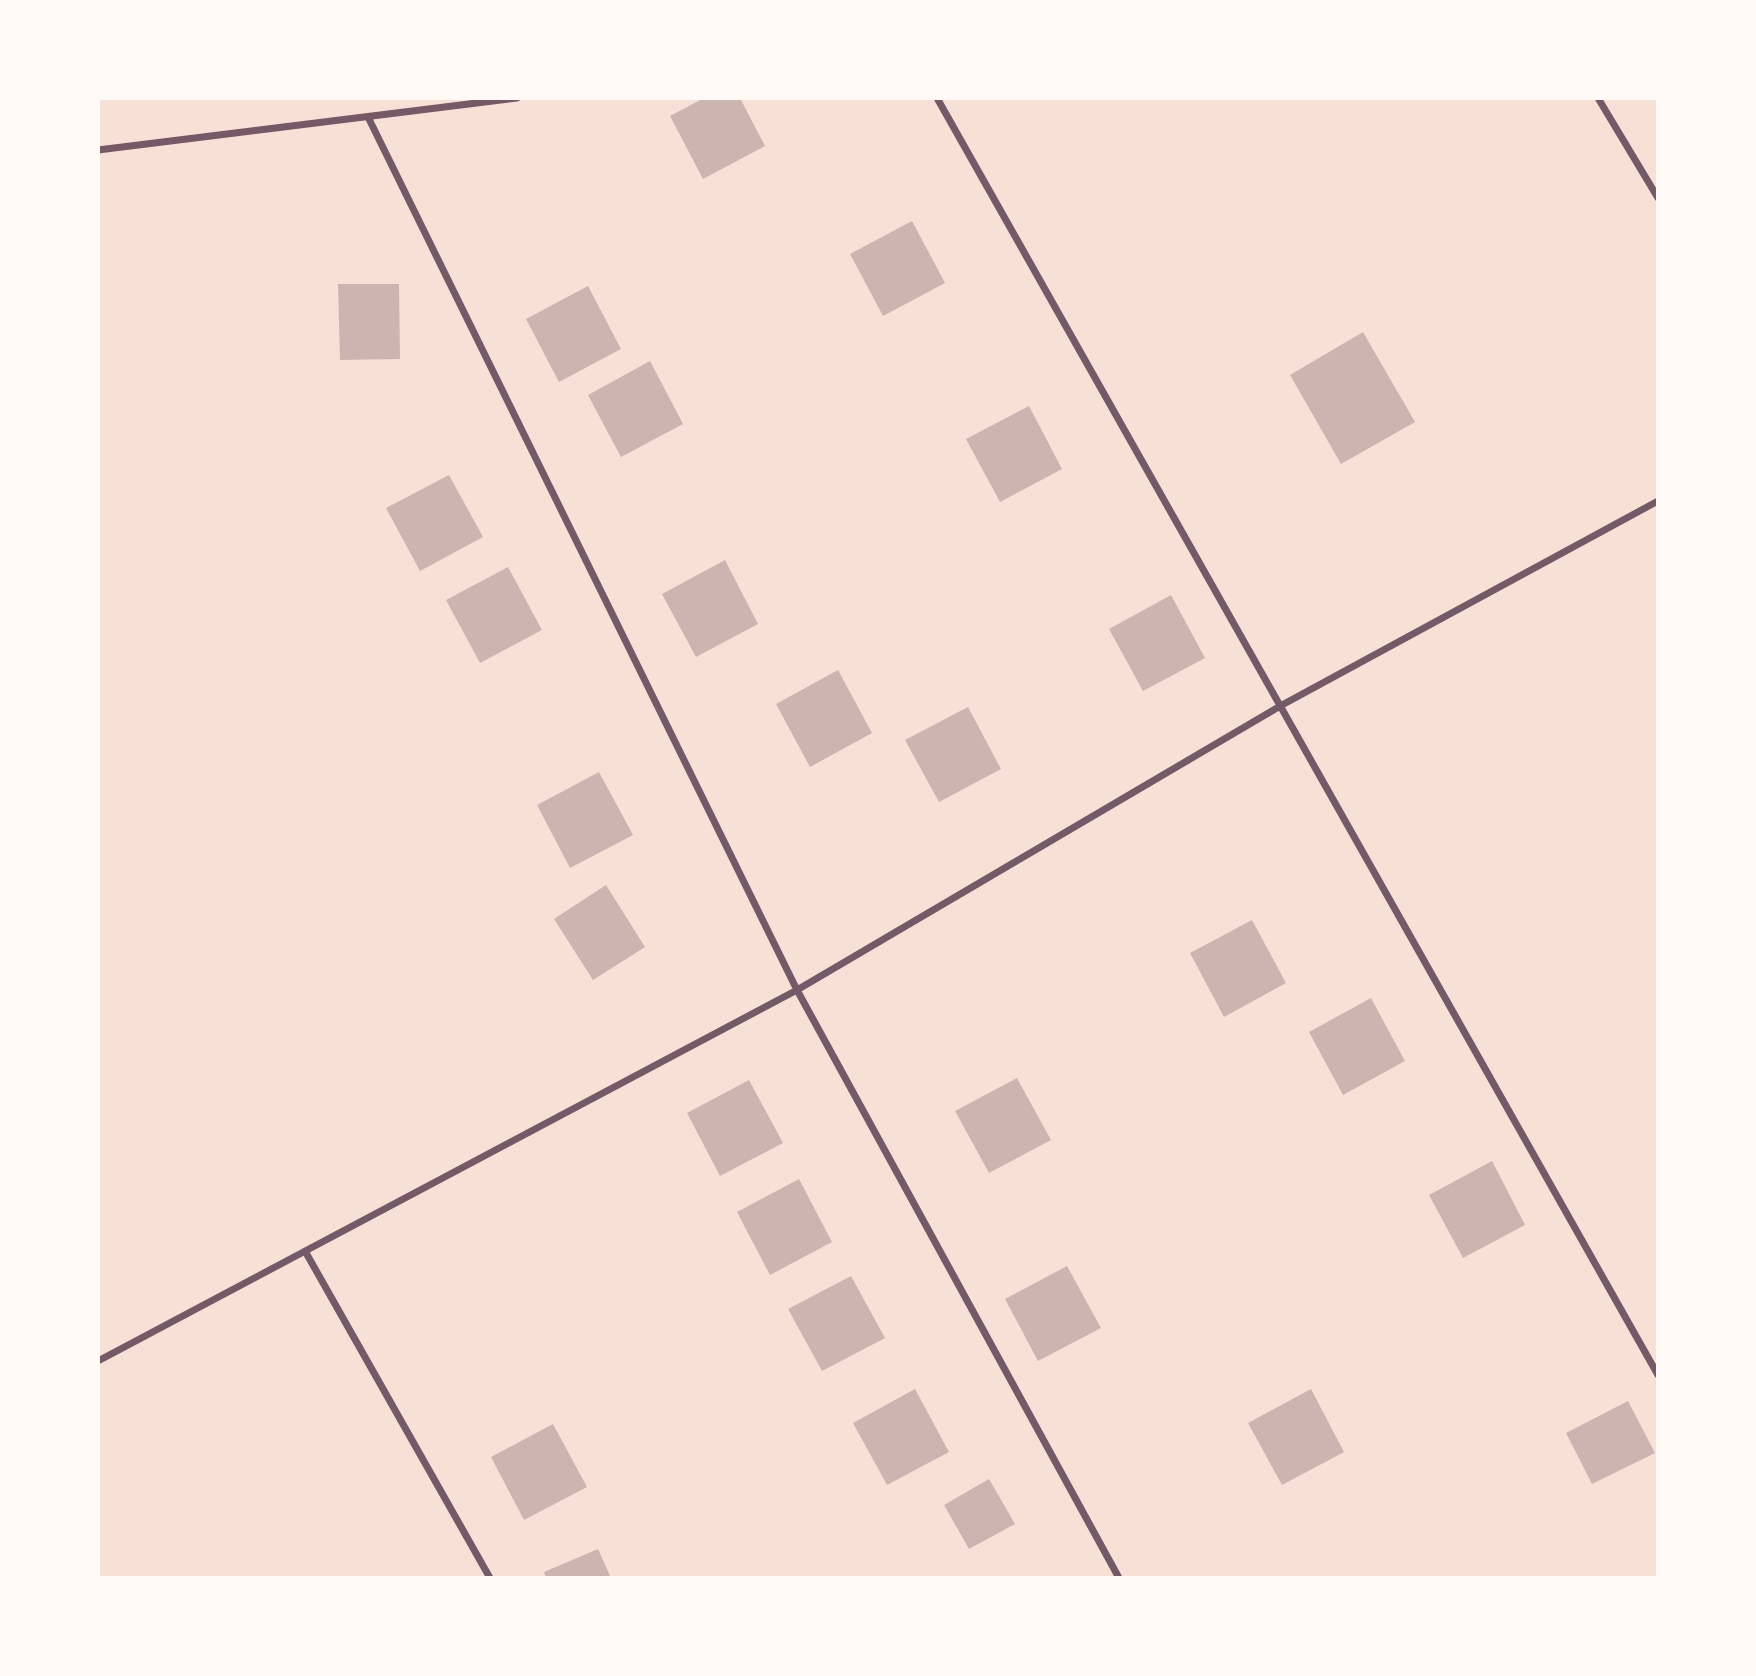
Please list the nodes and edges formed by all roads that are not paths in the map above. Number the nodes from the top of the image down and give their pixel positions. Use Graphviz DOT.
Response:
graph roads {
  1 [pos="517,98"];
  2 [pos="937,98"];
  3 [pos="1598,98"];
  4 [pos="369,119"];
  5 [pos="98,150"];
  6 [pos="1658,198"];
  7 [pos="1658,501"];
  8 [pos="1282,705"];
  9 [pos="797,990"];
  10 [pos="305,1251"];
  11 [pos="98,1361"];
  12 [pos="1658,1375"];
  13 [pos="490,1578"];
  14 [pos="1119,1578"];
  1 -- 4 [label="street"];
  2 -- 8 [label="street"];
  3 -- 6 [label="street"];
  4 -- 5 [label="street"];
  4 -- 9 [label="street"];
  7 -- 8 [label="street"];
  8 -- 9 [label="street"];
  8 -- 12 [label="street"];
  9 -- 10 [label="street"];
  9 -- 14 [label="street"];
  10 -- 11 [label="street"];
  10 -- 13 [label="street"];
}
